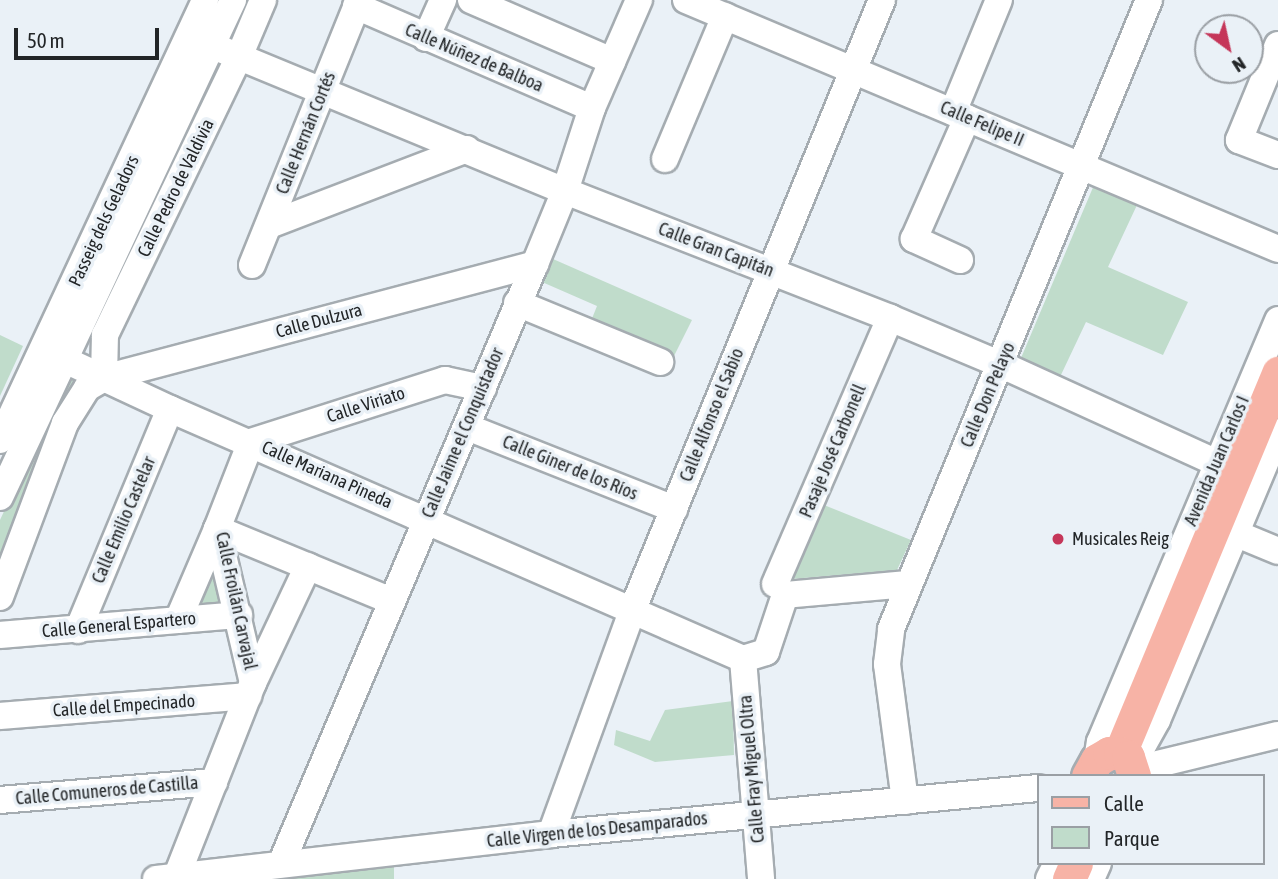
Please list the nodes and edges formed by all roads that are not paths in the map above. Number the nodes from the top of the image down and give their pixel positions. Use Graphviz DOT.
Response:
graph roads {
  1 [pos="205,0"];
  2 [pos="233,0"];
  3 [pos="263,0"];
  4 [pos="443,0"];
  5 [pos="471,0"];
  6 [pos="639,0"];
  7 [pos="686,0"];
  8 [pos="883,0"];
  9 [pos="999,0"];
  10 [pos="1149,0"];
  11 [pos="358,3"];
  12 [pos="733,12"];
  13 [pos="426,38"];
  14 [pos="1278,45"];
  15 [pos="213,46"];
  16 [pos="239,58"];
  17 [pos="612,61"];
  18 [pos="854,70"];
  19 [pos="322,92"];
  20 [pos="592,108"];
  21 [pos="960,115"];
  22 [pos="467,149"];
  23 [pos="1278,155"];
  24 [pos="665,159"];
  25 [pos="1080,165"];
  26 [pos="565,191"];
  27 [pos="269,225"];
  28 [pos="1278,249"];
  29 [pos="961,260"];
  30 [pos="535,264"];
  31 [pos="252,265"];
  32 [pos="771,271"];
  33 [pos="517,303"];
  34 [pos="890,318"];
  35 [pos="1278,320"];
  36 [pos="65,360"];
  37 [pos="660,362"];
  38 [pos="1002,365"];
  39 [pos="1278,373"];
  40 [pos="104,378"];
  41 [pos="483,387"];
  42 [pos="170,409"];
  43 [pos="467,427"];
  44 [pos="1278,432"];
  45 [pos="0,440"];
  46 [pos="251,442"];
  47 [pos="1226,467"];
  48 [pos="0,497"];
  49 [pos="674,509"];
  50 [pos="427,519"];
  51 [pos="217,529"];
  52 [pos="1237,534"];
  53 [pos="1278,551"];
  54 [pos="308,566"];
  55 [pos="913,574"];
  56 [pos="0,597"];
  57 [pos="392,601"];
  58 [pos="632,611"];
  59 [pos="239,615"];
  60 [pos="178,620"];
  61 [pos="78,630"];
  62 [pos="0,635"];
  63 [pos="743,659"];
  64 [pos="251,690"];
  65 [pos="0,716"];
  66 [pos="1278,735"];
  67 [pos="1117,766"];
  68 [pos="214,782"];
  69 [pos="1036,788"];
  70 [pos="0,800"];
  71 [pos="905,801"];
  72 [pos="757,815"];
  73 [pos="551,834"];
  74 [pos="281,864"];
  75 [pos="166,878"];
  76 [pos="761,879"];
  1 -- 45 [label="street, Passeig dels Geladors"];
  2 -- 15 [label="street"];
  3 -- 16 [label="street, Calle Pedro de Valdivia"];
  4 -- 13 [label="street"];
  5 -- 17 [label="street"];
  6 -- 17 [label="street, Calle Jaime el Conquistador"];
  7 -- 12 [label="street, Calle Felipe II"];
  8 -- 18 [label="street, Calle Alfonso el Sabio"];
  9 -- 21 [label="street"];
  10 -- 25 [label="street, Calle Don Pelayo"];
  11 -- 13 [label="street, Calle Núñez de Balboa"];
  11 -- 19 [label="street, Calle Hernán Cortés"];
  12 -- 18 [label="street, Calle Felipe II"];
  12 -- 24 [label="street"];
  13 -- 20 [label="street, Calle Núñez de Balboa"];
  14 -- 23 [label="street"];
  15 -- 16 [label="street, Calle Gran Capitán"];
  15 -- 36 [label="street"];
  16 -- 19 [label="street, Calle Gran Capitán"];
  16 -- 40 [label="street, Calle Pedro de Valdivia"];
  17 -- 20 [label="street, Calle Jaime el Conquistador"];
  18 -- 21 [label="street, Calle Felipe II"];
  18 -- 32 [label="street, Calle Alfonso el Sabio"];
  19 -- 22 [label="street, Calle Gran Capitán"];
  19 -- 27 [label="street, Calle Hernán Cortés"];
  20 -- 26 [label="street, Calle Jaime el Conquistador"];
  21 -- 25 [label="street, Calle Felipe II"];
  21 -- 29 [label="street"];
  22 -- 26 [label="street, Calle Gran Capitán"];
  22 -- 27 [label="street"];
  25 -- 28 [label="street, Calle Felipe II"];
  25 -- 38 [label="street, Calle Don Pelayo"];
  26 -- 30 [label="street, Calle Jaime el Conquistador"];
  26 -- 32 [label="street, Calle Gran Capitán"];
  27 -- 31 [label="street, Calle Hernán Cortés"];
  30 -- 33 [label="street, Calle Jaime el Conquistador"];
  30 -- 40 [label="street, Calle Dulzura"];
  32 -- 34 [label="street, Calle Gran Capitán"];
  32 -- 49 [label="street, Calle Alfonso el Sabio"];
  33 -- 37 [label="street"];
  33 -- 41 [label="street, Calle Jaime el Conquistador"];
  34 -- 38 [label="street, Calle Gran Capitán"];
  34 -- 55 [label="street, Pasaje José Carbonell"];
  35 -- 47 [label="street, Avenida Juan Carlos I"];
  36 -- 40 [label="street, Calle Mariana Pineda"];
  36 -- 48 [label="street"];
  38 -- 47 [label="street, Calle Gran Capitán"];
  38 -- 55 [label="street, Calle Don Pelayo"];
  39 -- 47 [label="main road, Avenida Juan Carlos I"];
  40 -- 42 [label="street, Calle Mariana Pineda"];
  40 -- 56 [label="street"];
  41 -- 43 [label="street, Calle Jaime el Conquistador"];
  41 -- 46 [label="street, Calle Viriato"];
  42 -- 46 [label="street, Calle Mariana Pineda"];
  42 -- 61 [label="street, Calle Emilio Castelar"];
  43 -- 49 [label="street, Calle Giner de los Ríos"];
  43 -- 50 [label="street, Calle Jaime el Conquistador"];
  44 -- 52 [label="street"];
  46 -- 50 [label="street, Calle Mariana Pineda"];
  46 -- 51 [label="street, Calle Froilán Carvajal"];
  47 -- 67 [label="main road, Avenida Juan Carlos I"];
  49 -- 58 [label="street, Calle Alfonso el Sabio"];
  50 -- 57 [label="street, Calle Jaime el Conquistador"];
  50 -- 58 [label="street, Calle Mariana Pineda"];
  51 -- 54 [label="street"];
  51 -- 59 [label="street, Calle Froilán Carvajal"];
  51 -- 60 [label="street"];
  52 -- 53 [label="street"];
  52 -- 67 [label="street"];
  54 -- 57 [label="street"];
  54 -- 64 [label="street"];
  55 -- 63 [label="street"];
  55 -- 71 [label="street, Calle Don Pelayo"];
  57 -- 74 [label="street, Calle Jaime el Conquistador"];
  58 -- 63 [label="street, Calle Mariana Pineda"];
  58 -- 73 [label="street, Calle Alfonso el Sabio"];
  59 -- 60 [label="street, Calle General Espartero"];
  59 -- 64 [label="street, Calle Froilán Carvajal"];
  60 -- 61 [label="street, Calle General Espartero"];
  61 -- 62 [label="street, Calle General Espartero"];
  63 -- 72 [label="street, Calle Fray Miguel Oltra"];
  64 -- 65 [label="street, Calle del Empecinado"];
  64 -- 68 [label="street, Calle Froilán Carvajal"];
  66 -- 67 [label="street"];
  68 -- 70 [label="street, Calle Comuneros de Castilla"];
  68 -- 75 [label="street, Calle Froilán Carvajal"];
  69 -- 71 [label="street, Calle Virgen de los Desamparados"];
  71 -- 72 [label="street, Calle Virgen de los Desamparados"];
  72 -- 73 [label="street, Calle Virgen de los Desamparados"];
  72 -- 76 [label="street, Calle Fray Miguel Oltra"];
  73 -- 74 [label="street, Calle Virgen de los Desamparados"];
  74 -- 75 [label="street, Calle Virgen de los Desamparados"];
}
